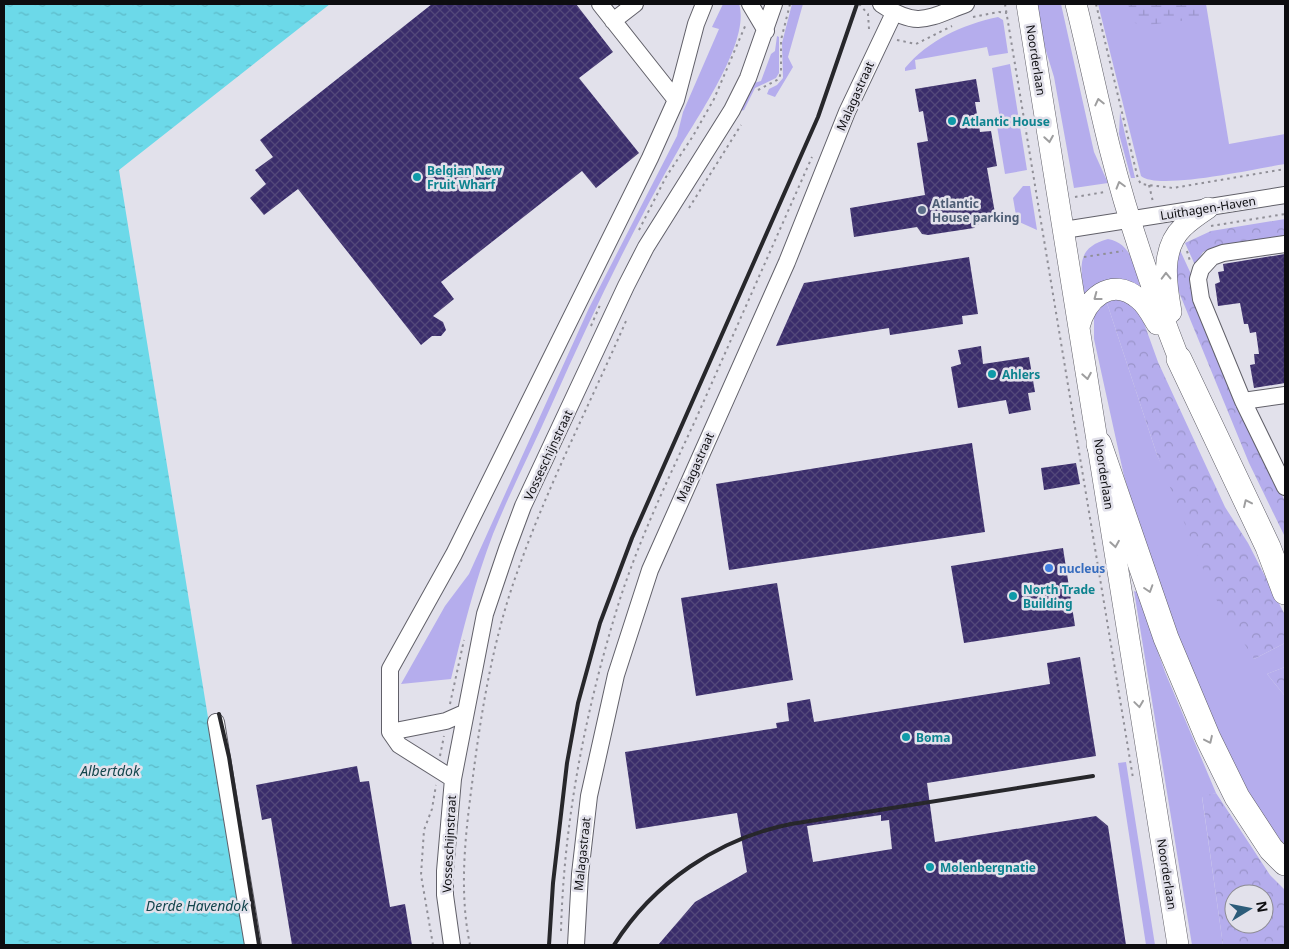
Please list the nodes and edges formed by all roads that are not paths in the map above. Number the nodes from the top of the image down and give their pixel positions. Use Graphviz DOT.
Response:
graph roads {
  1 [pos="600,4"];
  2 [pos="635,4"];
  3 [pos="704,4"];
  4 [pos="750,4"];
  5 [pos="774,4"];
  6 [pos="966,4"];
  7 [pos="1027,4"];
  8 [pos="1076,4"];
  9 [pos="888,8"];
  10 [pos="613,21"];
  11 [pos="766,31"];
  12 [pos="676,100"];
  13 [pos="1285,195"];
  14 [pos="1205,218"];
  15 [pos="1130,220"];
  16 [pos="1064,230"];
  17 [pos="1285,244"];
  18 [pos="1079,328"];
  19 [pos="1179,359"];
  20 [pos="1285,395"];
  21 [pos="1243,401"];
  22 [pos="1099,444"];
  23 [pos="1285,487"];
  24 [pos="1268,547"];
  25 [pos="1285,574"];
  26 [pos="1285,592"];
  27 [pos="464,713"];
  28 [pos="216,722"];
  29 [pos="390,732"];
  30 [pos="453,779"];
  31 [pos="1285,863"];
  32 [pos="253,945"];
  33 [pos="452,945"];
  34 [pos="576,945"];
  35 [pos="1178,945"];
  1 -- 10 [label="street"];
  2 -- 10 [label="street"];
  3 -- 12 [label="street"];
  4 -- 11 [label="street"];
  5 -- 11 [label="street, Vosseschijnstraat"];
  6 -- 9 [label="street, Malagastraat"];
  7 -- 16 [label="main road, Noorderlaan, one-way"];
  15 -- 8 [label="main road, one-way"];
  9 -- 34 [label="street, Malagastraat"];
  10 -- 12 [label="street"];
  11 -- 27 [label="street, Vosseschijnstraat"];
  12 -- 29 [label="street"];
  13 -- 14 [label="street, Luithagen-Haven"];
  14 -- 15 [label="street, Luithagen-Haven"];
  19 -- 14 [label="main road, one-way"];
  15 -- 16 [label="street, Luithagen-Haven"];
  15 -- 19 [label="main road"];
  16 -- 18 [label="main road, Noorderlaan"];
  17 -- 21 [label="street"];
  19 -- 18 [label="main road, one-way"];
  18 -- 22 [label="main road, Noorderlaan, one-way"];
  24 -- 19 [label="highway, one-way"];
  20 -- 21 [label="street"];
  21 -- 23 [label="street"];
  22 -- 31 [label="highway, one-way"];
  22 -- 35 [label="main road, Noorderlaan, one-way"];
  24 -- 25 [label="highway"];
  24 -- 26 [label="highway"];
  27 -- 29 [label="street"];
  27 -- 30 [label="street, Vosseschijnstraat"];
  28 -- 32 [label="street"];
  29 -- 30 [label="street"];
  30 -- 33 [label="street, Vosseschijnstraat"];
}
